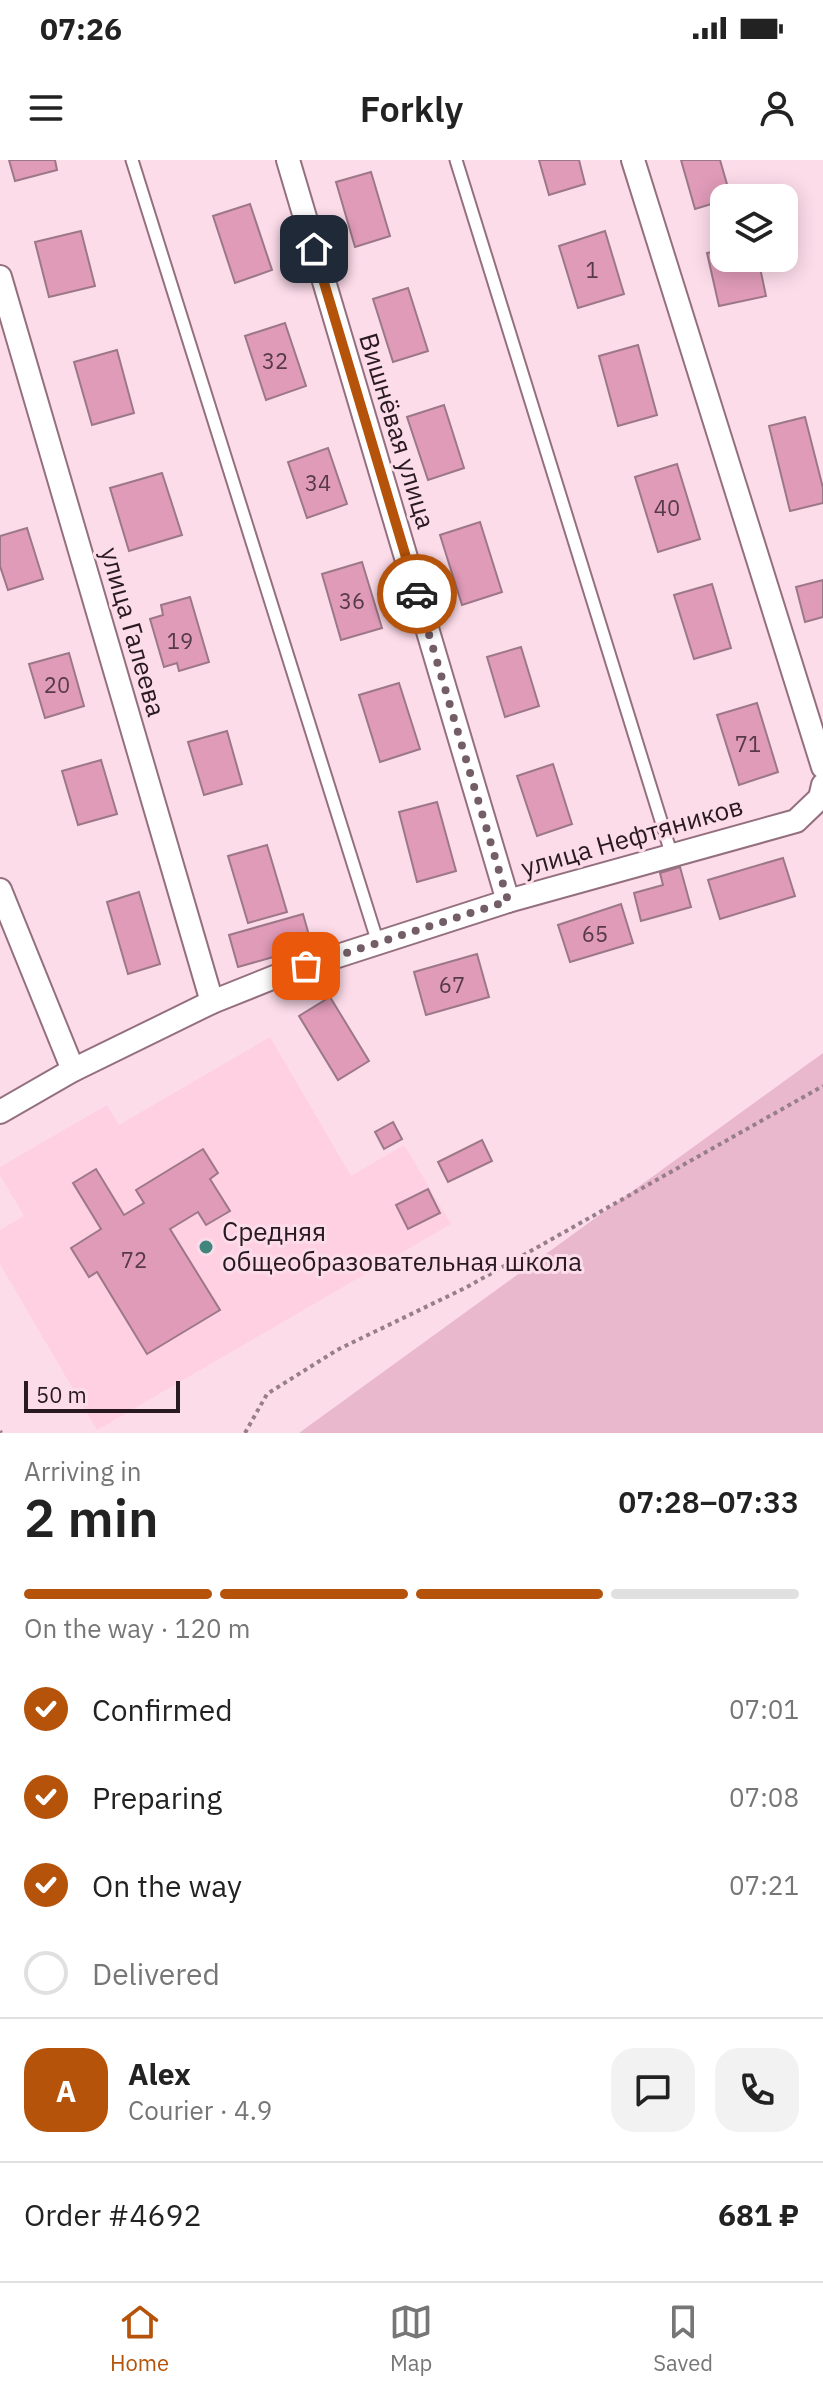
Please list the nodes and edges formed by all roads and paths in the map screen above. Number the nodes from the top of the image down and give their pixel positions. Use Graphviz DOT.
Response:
graph roads {
  1 [pos="132,160"];
  2 [pos="288,160"];
  3 [pos="456,160"];
  4 [pos="633,160"];
  5 [pos="0,277"];
  6 [pos="823,767"];
  7 [pos="822,796"];
  8 [pos="672,856"];
  9 [pos="0,890"];
  10 [pos="508,901"];
  11 [pos="378,943"];
  12 [pos="212,1002"];
  13 [pos="73,1070"];
  14 [pos="823,1086"];
  15 [pos="0,1112"];
  16 [pos="245,1433"];
  1 -- 11 [label="lane"];
  2 -- 10 [label="street, Вишнёвая улица"];
  3 -- 8 [label="lane"];
  4 -- 6 [label="street"];
  5 -- 12 [label="street, улица Галеева"];
  7 -- 8 [label="street, улица Нефтяников"];
  8 -- 10 [label="street, улица Нефтяников"];
  9 -- 13 [label="street"];
  10 -- 11 [label="street, улица Нефтяников"];
  11 -- 12 [label="street, улица Нефтяников"];
  12 -- 13 [label="street, улица Нефтяников"];
  13 -- 15 [label="street, улица Нефтяников"];
  14 -- 16 [label="path"];
}
